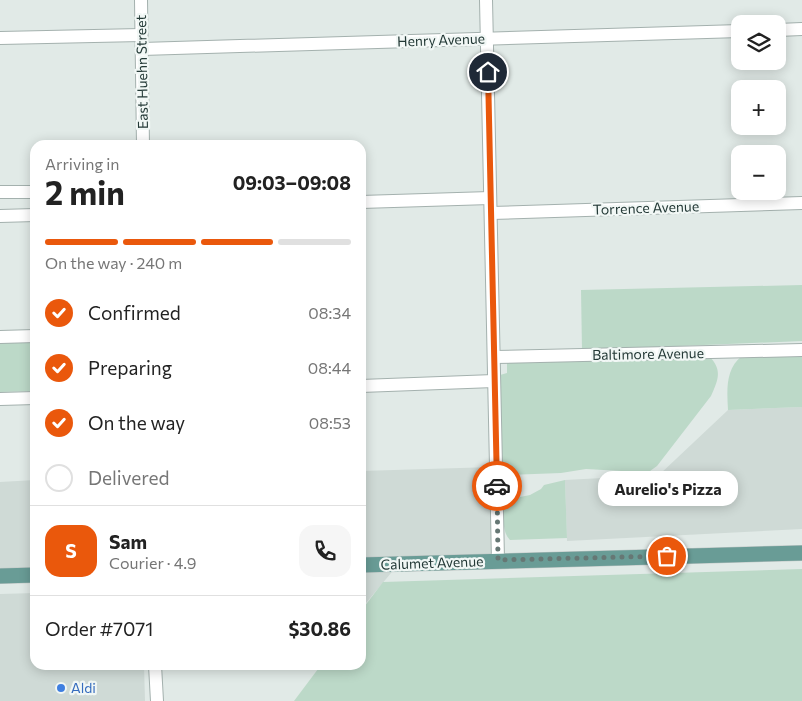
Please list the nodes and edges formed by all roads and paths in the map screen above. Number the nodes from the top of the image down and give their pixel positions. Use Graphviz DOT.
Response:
graph roads {
  1 [pos="141,0"];
  2 [pos="486,0"];
  3 [pos="802,29"];
  4 [pos="786,30"];
  5 [pos="731,31"];
  6 [pos="142,35"];
  7 [pos="0,38"];
  8 [pos="487,39"];
  9 [pos="142,49"];
  10 [pos="143,140"];
  11 [pos="0,192"];
  12 [pos="30,192"];
  13 [pos="490,198"];
  14 [pos="366,202"];
  15 [pos="802,204"];
  16 [pos="491,213"];
  17 [pos="30,215"];
  18 [pos="0,216"];
  19 [pos="30,336"];
  20 [pos="0,337"];
  21 [pos="802,350"];
  22 [pos="494,357"];
  23 [pos="494,381"];
  24 [pos="366,386"];
  25 [pos="30,398"];
  26 [pos="0,399"];
  27 [pos="802,553"];
  28 [pos="498,560"];
  29 [pos="366,565"];
  30 [pos="30,575"];
  31 [pos="0,576"];
  32 [pos="154,670"];
  33 [pos="157,701"];
  1 -- 6 [label="street, East Huehn Street"];
  2 -- 8 [label="street"];
  3 -- 4 [label="street"];
  5 -- 8 [label="street, Henry Avenue"];
  6 -- 7 [label="street"];
  6 -- 9 [label="street, East Huehn Street"];
  8 -- 9 [label="street, Henry Avenue"];
  8 -- 13 [label="street"];
  9 -- 10 [label="street, East Huehn Street"];
  11 -- 12 [label="street"];
  13 -- 14 [label="street"];
  13 -- 16 [label="street"];
  15 -- 16 [label="street, Torrence Avenue"];
  16 -- 22 [label="street"];
  17 -- 18 [label="street"];
  19 -- 20 [label="street"];
  21 -- 22 [label="street, Baltimore Avenue"];
  22 -- 23 [label="street"];
  23 -- 24 [label="street"];
  23 -- 28 [label="street"];
  25 -- 26 [label="street"];
  27 -- 28 [label="main road, Calumet Avenue"];
  28 -- 29 [label="main road, Calumet Avenue"];
  30 -- 31 [label="main road"];
  32 -- 33 [label="street"];
}
